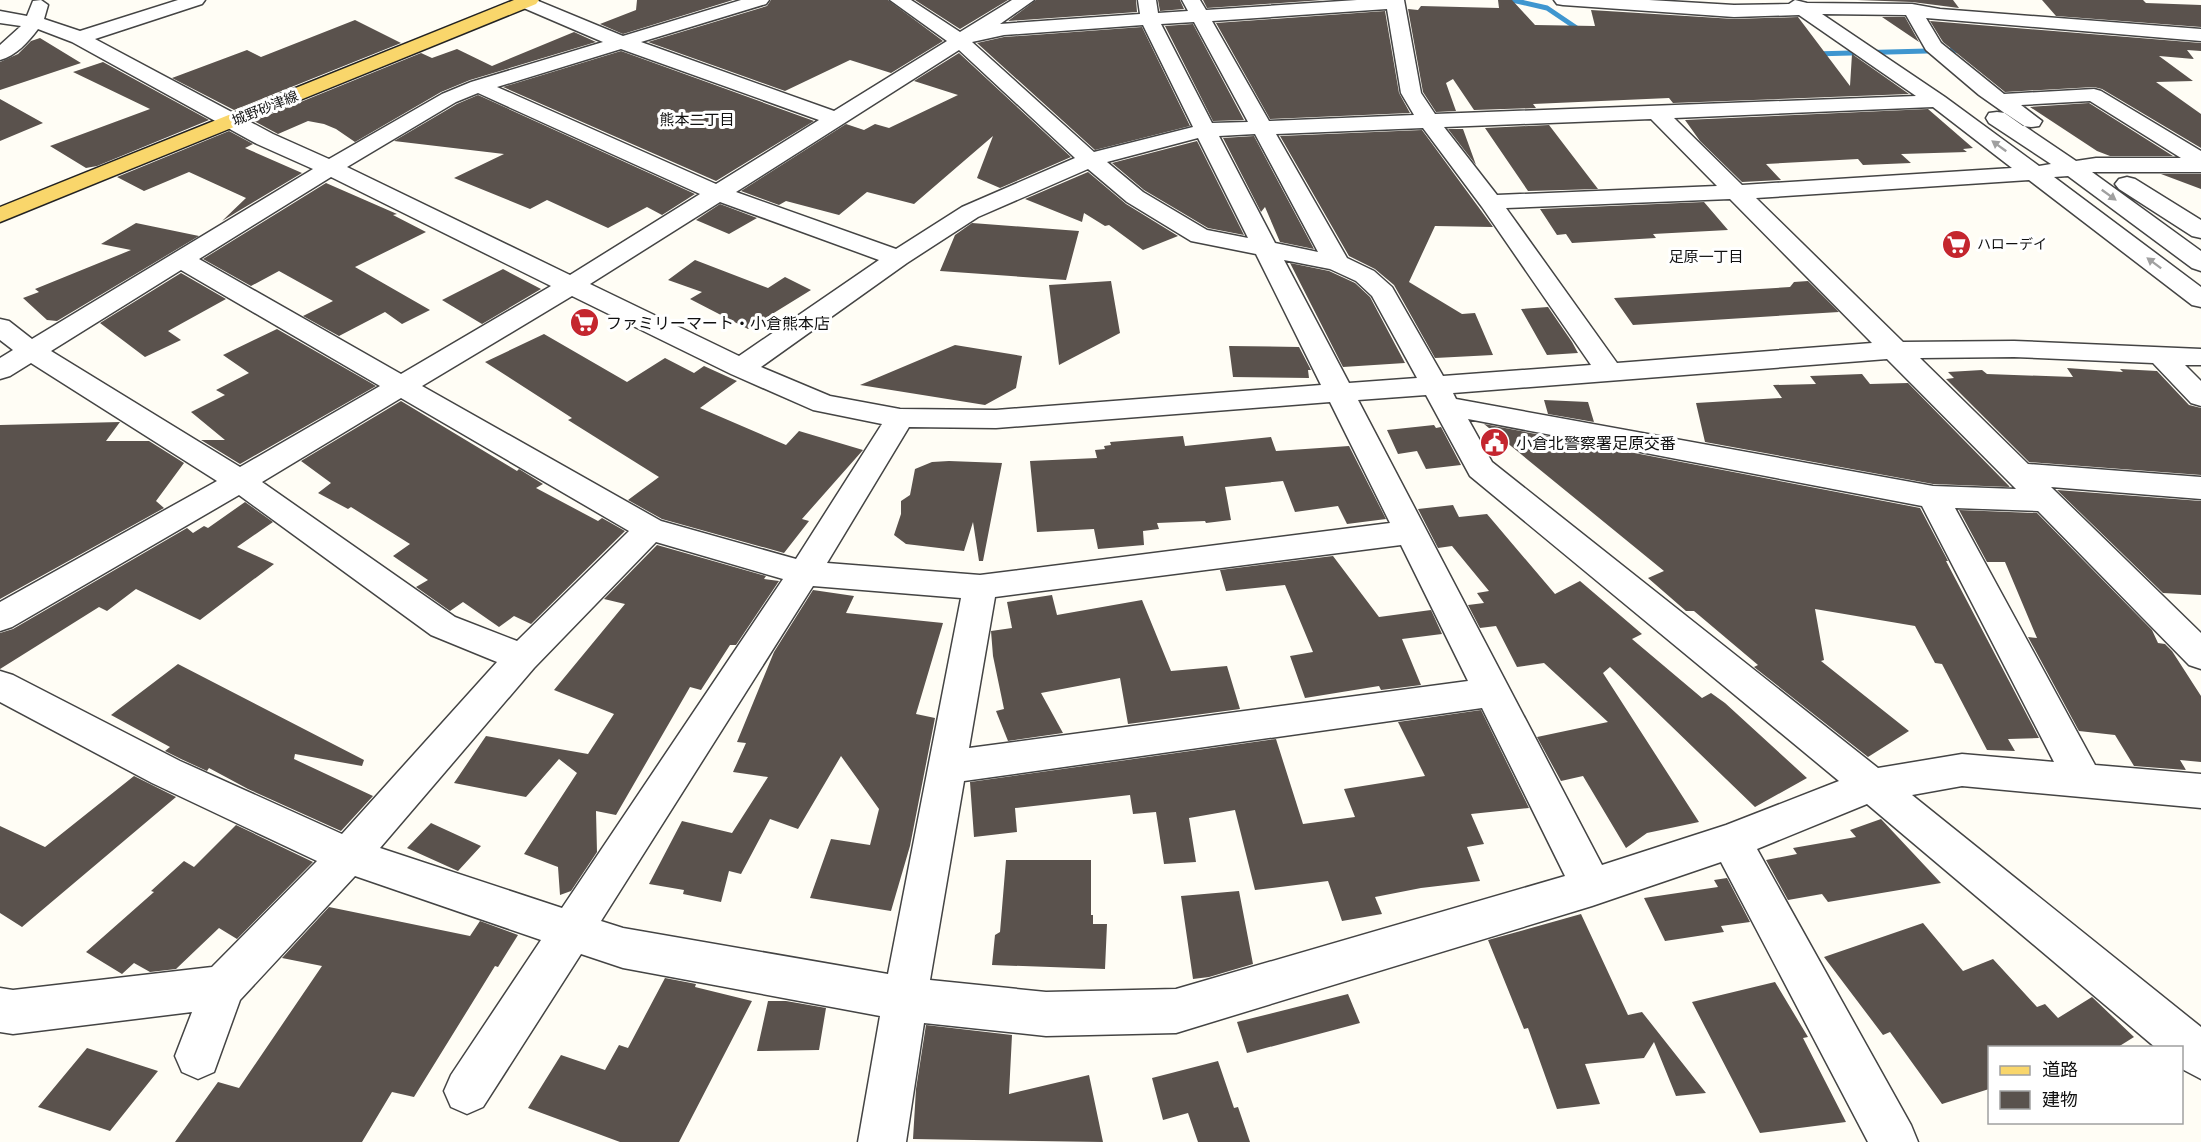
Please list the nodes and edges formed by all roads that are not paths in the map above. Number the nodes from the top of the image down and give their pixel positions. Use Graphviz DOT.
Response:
graph roads {
  1 [pos="39,0"];
  2 [pos="196,0"];
  3 [pos="760,0"];
  4 [pos="899,0"];
  5 [pos="1025,0"];
  6 [pos="1563,0"];
  7 [pos="527,1"];
  8 [pos="1395,2"];
  9 [pos="1810,4"];
  10 [pos="1195,8"];
  11 [pos="1920,8"];
  12 [pos="1148,10"];
  13 [pos="0,17"];
  14 [pos="27,21"];
  15 [pos="2201,35"];
  16 [pos="79,38"];
  17 [pos="960,41"];
  18 [pos="621,42"];
  19 [pos="1881,51"];
  20 [pos="0,54"];
  21 [pos="478,86"];
  22 [pos="1999,100"];
  23 [pos="1938,101"];
  24 [pos="1655,111"];
  25 [pos="834,118"];
  26 [pos="1428,120"];
  27 [pos="234,121"];
  28 [pos="1262,128"];
  29 [pos="1205,130"];
  30 [pos="1090,160"];
  31 [pos="2201,163"];
  32 [pos="2096,165"];
  33 [pos="330,168"];
  34 [pos="2072,168"];
  35 [pos="2036,173"];
  36 [pos="1736,192"];
  37 [pos="717,193"];
  38 [pos="1490,202"];
  39 [pos="0,215"];
  40 [pos="2196,225"];
  41 [pos="1267,249"];
  42 [pos="898,258"];
  43 [pos="180,259"];
  44 [pos="1337,263"];
  45 [pos="2201,263"];
  46 [pos="571,285"];
  47 [pos="2201,299"];
  48 [pos="0,327"];
  49 [pos="30,350"];
  50 [pos="1894,350"];
  51 [pos="2160,355"];
  52 [pos="2201,357"];
  53 [pos="741,368"];
  54 [pos="0,370"];
  55 [pos="1610,372"];
  56 [pos="401,386"];
  57 [pos="1337,391"];
  58 [pos="1439,396"];
  59 [pos="2201,398"];
  60 [pos="900,418"];
  61 [pos="2019,474"];
  62 [pos="240,481"];
  63 [pos="2201,488"];
  64 [pos="1933,497"];
  65 [pos="2046,501"];
  66 [pos="650,529"];
  67 [pos="1411,532"];
  68 [pos="804,573"];
  69 [pos="980,586"];
  70 [pos="0,618"];
  71 [pos="2188,630"];
  72 [pos="2201,655"];
  73 [pos="522,658"];
  74 [pos="0,685"];
  75 [pos="1493,692"];
  76 [pos="947,767"];
  77 [pos="2084,782"];
  78 [pos="1872,785"];
  79 [pos="2201,790"];
  80 [pos="1731,841"];
  81 [pos="348,856"];
  82 [pos="1592,887"];
  83 [pos="571,932"];
  84 [pos="223,987"];
  85 [pos="905,999"];
  86 [pos="0,1011"];
  87 [pos="198,1056"];
  88 [pos="2201,1056"];
  89 [pos="467,1091"];
  90 [pos="882,1142"];
  91 [pos="1894,1142"];
  1 -- 14 [label="street"];
  2 -- 16 [label="street"];
  3 -- 18 [label="street"];
  4 -- 17 [label="street"];
  5 -- 17 [label="street"];
  6 -- 9 [label="street"];
  7 -- 18 [label="street"];
  7 -- 27 [label="main road, 城野砂津線"];
  8 -- 10 [label="street"];
  8 -- 26 [label="street"];
  9 -- 11 [label="street"];
  9 -- 19 [label="street"];
  9 -- 19 [label="street"];
  10 -- 12 [label="street"];
  10 -- 28 [label="street"];
  11 -- 15 [label="street"];
  11 -- 22 [label="street"];
  12 -- 17 [label="street"];
  12 -- 29 [label="street"];
  13 -- 14 [label="street"];
  14 -- 16 [label="street"];
  14 -- 20 [label="street"];
  16 -- 27 [label="street"];
  17 -- 25 [label="street"];
  17 -- 30 [label="street"];
  18 -- 21 [label="street"];
  18 -- 25 [label="street"];
  19 -- 23 [label="street"];
  19 -- 34 [label="street"];
  21 -- 33 [label="street"];
  21 -- 37 [label="street"];
  22 -- 31 [label="street"];
  22 -- 32 [label="street"];
  23 -- 24 [label="street"];
  35 -- 23 [label="street, one-way"];
  24 -- 26 [label="street"];
  24 -- 36 [label="street"];
  25 -- 37 [label="street"];
  26 -- 28 [label="street"];
  26 -- 38 [label="street"];
  27 -- 33 [label="street"];
  27 -- 39 [label="main road, 城野砂津線"];
  28 -- 29 [label="street"];
  28 -- 44 [label="street"];
  29 -- 30 [label="street"];
  29 -- 41 [label="street"];
  30 -- 41 [label="street"];
  30 -- 42 [label="street"];
  31 -- 32 [label="street"];
  32 -- 34 [label="street"];
  32 -- 40 [label="street"];
  33 -- 43 [label="street"];
  33 -- 46 [label="street"];
  34 -- 35 [label="street"];
  34 -- 45 [label="street, one-way"];
  35 -- 36 [label="street"];
  47 -- 35 [label="street, one-way"];
  36 -- 38 [label="street"];
  36 -- 50 [label="street"];
  37 -- 42 [label="street"];
  37 -- 46 [label="street"];
  38 -- 55 [label="street"];
  41 -- 44 [label="street"];
  41 -- 57 [label="street"];
  42 -- 53 [label="street"];
  43 -- 49 [label="street"];
  43 -- 56 [label="street"];
  44 -- 58 [label="street"];
  46 -- 53 [label="street"];
  46 -- 56 [label="street"];
  48 -- 49 [label="street"];
  49 -- 54 [label="street"];
  49 -- 62 [label="street"];
  50 -- 51 [label="street"];
  50 -- 55 [label="street"];
  50 -- 61 [label="street"];
  51 -- 52 [label="street"];
  51 -- 59 [label="street"];
  53 -- 60 [label="street"];
  55 -- 58 [label="street"];
  56 -- 62 [label="street"];
  56 -- 66 [label="street"];
  57 -- 58 [label="street"];
  57 -- 60 [label="street"];
  57 -- 67 [label="street"];
  58 -- 64 [label="street"];
  58 -- 78 [label="street"];
  60 -- 68 [label="street"];
  61 -- 63 [label="street"];
  61 -- 65 [label="street"];
  62 -- 70 [label="street"];
  62 -- 73 [label="street"];
  64 -- 65 [label="street"];
  64 -- 77 [label="street"];
  65 -- 71 [label="street"];
  66 -- 68 [label="street"];
  66 -- 73 [label="street"];
  67 -- 69 [label="street"];
  67 -- 75 [label="street"];
  68 -- 69 [label="street"];
  68 -- 83 [label="street"];
  69 -- 76 [label="street"];
  71 -- 72 [label="street"];
  73 -- 81 [label="street"];
  74 -- 81 [label="street"];
  75 -- 76 [label="street"];
  75 -- 82 [label="street"];
  76 -- 85 [label="street"];
  77 -- 78 [label="street"];
  77 -- 79 [label="street"];
  78 -- 80 [label="street"];
  78 -- 88 [label="street"];
  80 -- 82 [label="street"];
  80 -- 91 [label="street"];
  81 -- 83 [label="street"];
  81 -- 84 [label="street"];
  82 -- 85 [label="street"];
  83 -- 85 [label="street"];
  83 -- 89 [label="street"];
  84 -- 86 [label="street"];
  84 -- 87 [label="street"];
  85 -- 90 [label="street"];
}
